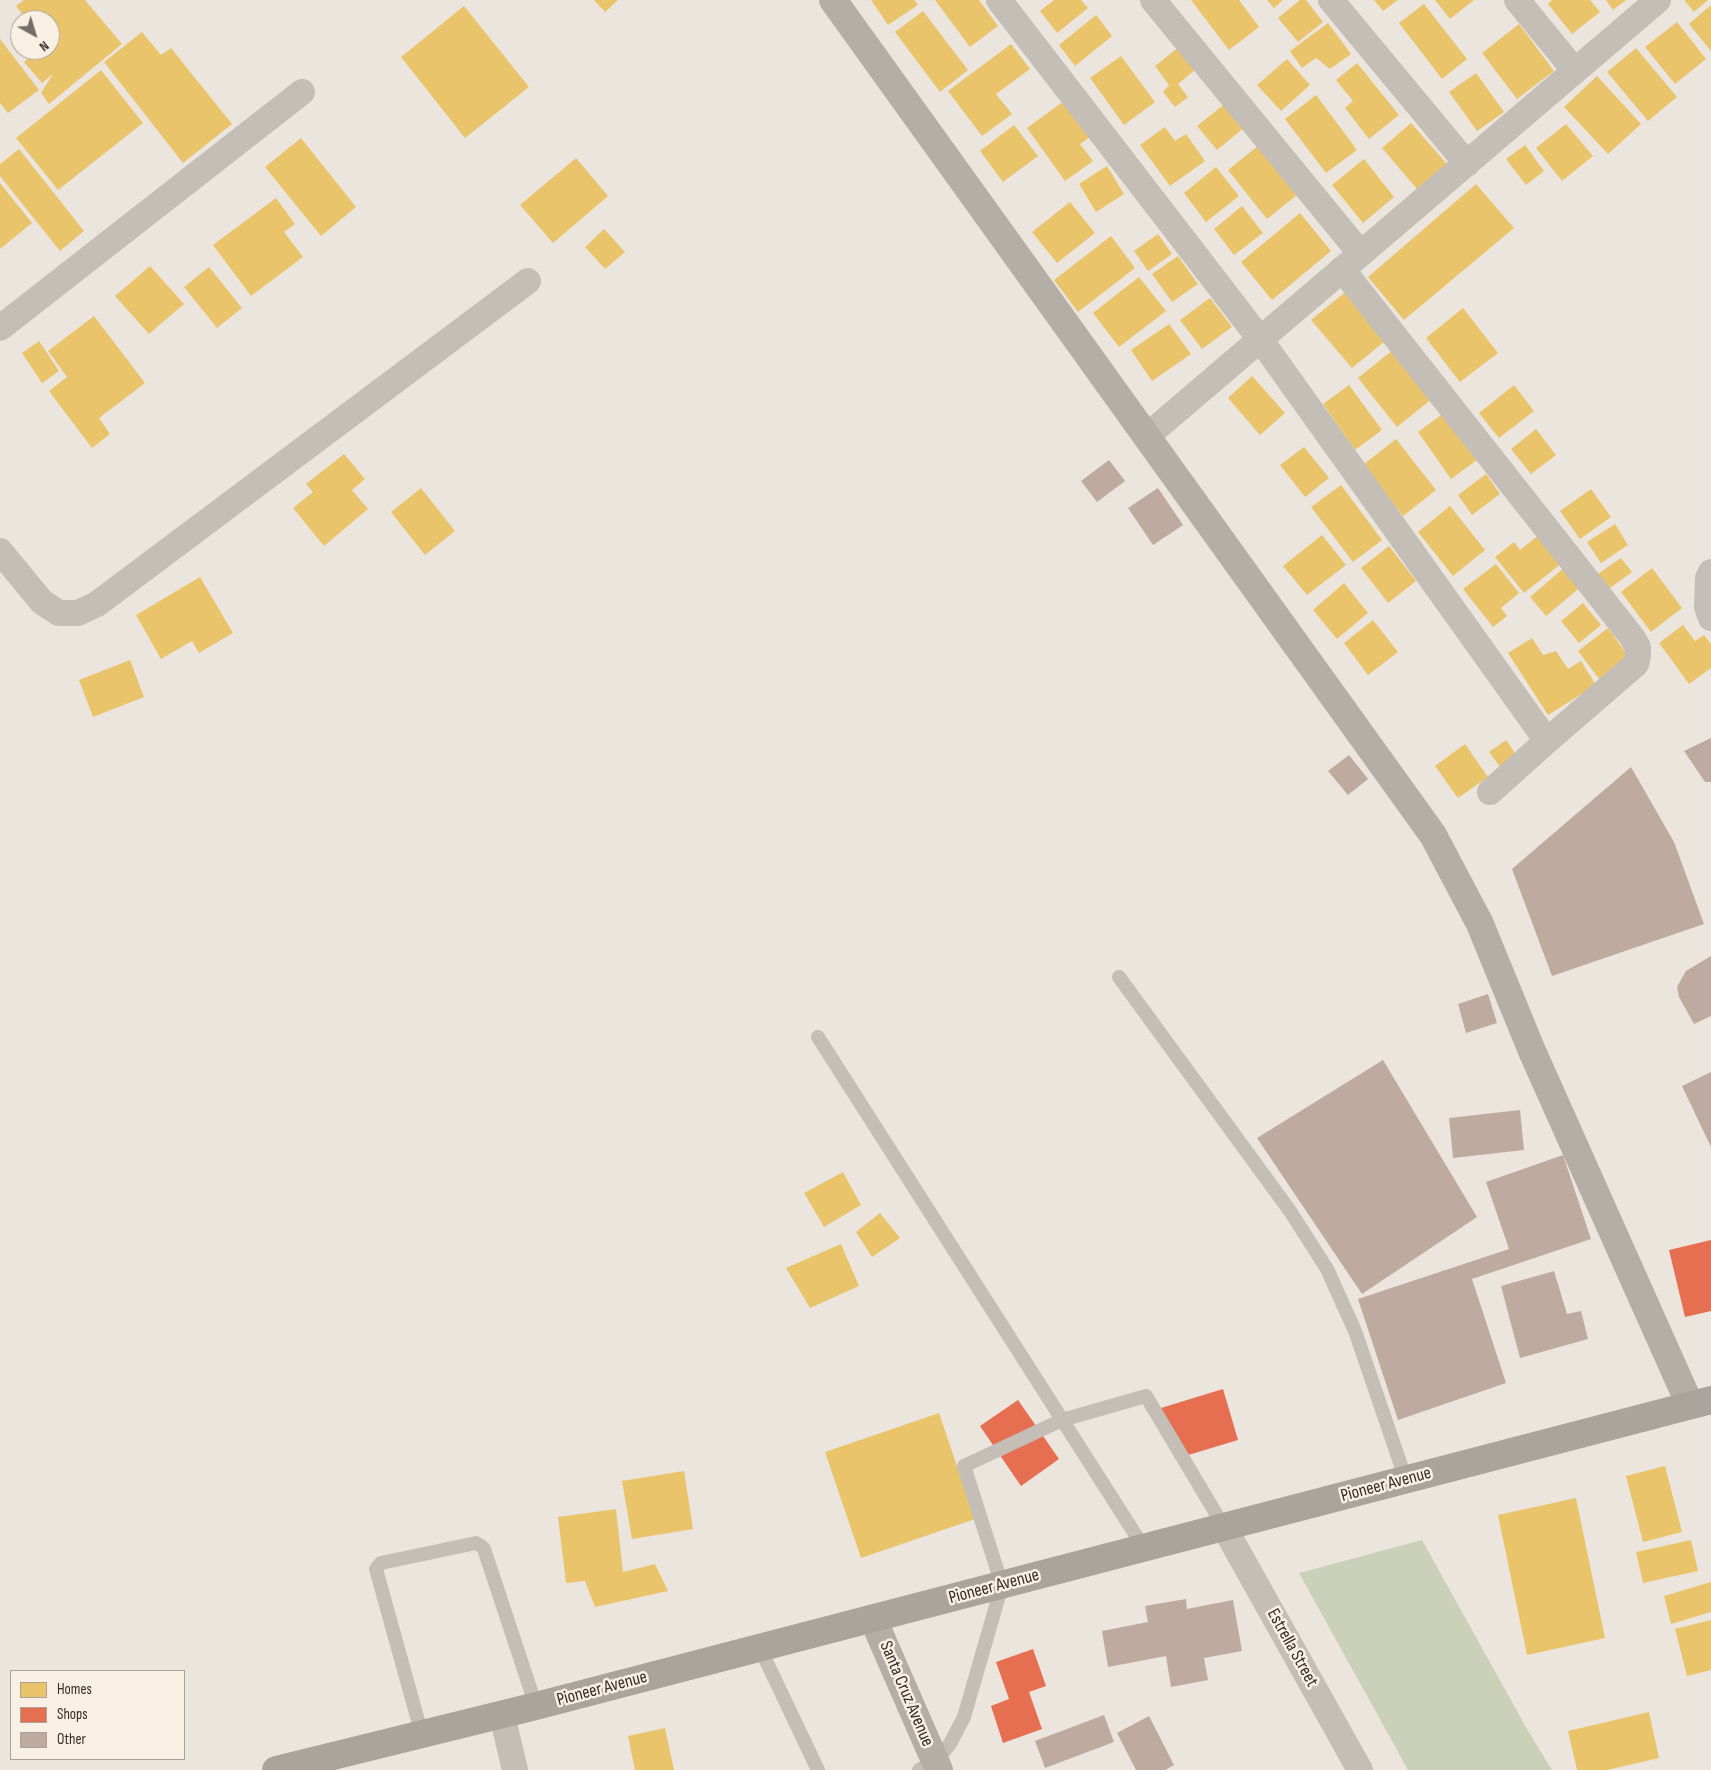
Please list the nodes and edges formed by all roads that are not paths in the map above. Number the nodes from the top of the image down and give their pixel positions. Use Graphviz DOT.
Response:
graph roads {
  1 [pos="833,0"];
  2 [pos="999,0"];
  3 [pos="1153,0"];
  4 [pos="1331,0"];
  5 [pos="1517,0"];
  6 [pos="1658,0"];
  7 [pos="1575,71"];
  8 [pos="302,92"];
  9 [pos="1467,164"];
  10 [pos="1351,261"];
  11 [pos="528,282"];
  12 [pos="0,328"];
  13 [pos="1260,339"];
  14 [pos="1146,436"];
  15 [pos="0,551"];
  16 [pos="1711,572"];
  17 [pos="1711,618"];
  18 [pos="1547,741"];
  19 [pos="1490,792"];
  20 [pos="1119,977"];
  21 [pos="818,1037"];
  22 [pos="1701,1403"];
  23 [pos="1062,1420"];
  24 [pos="1406,1480"];
  25 [pos="1224,1527"];
  26 [pos="1144,1548"];
  27 [pos="1002,1585"];
  28 [pos="873,1619"];
  29 [pos="760,1648"];
  30 [pos="536,1706"];
  31 [pos="502,1715"];
  32 [pos="422,1735"];
  33 [pos="931,1768"];
  34 [pos="276,1770"];
  35 [pos="515,1770"];
  36 [pos="818,1770"];
  37 [pos="1360,1770"];
  1 -- 14 [label="street"];
  2 -- 13 [label="street"];
  3 -- 10 [label="street"];
  4 -- 9 [label="street"];
  5 -- 7 [label="street"];
  6 -- 7 [label="street"];
  7 -- 9 [label="street"];
  8 -- 12 [label="street"];
  9 -- 10 [label="street"];
  10 -- 13 [label="street"];
  10 -- 18 [label="street"];
  11 -- 15 [label="street"];
  13 -- 14 [label="street"];
  13 -- 18 [label="street"];
  14 -- 22 [label="street"];
  16 -- 17 [label="street"];
  18 -- 19 [label="street"];
  20 -- 24 [label="lane"];
  21 -- 23 [label="lane"];
  22 -- 24 [label="highway, Pioneer Avenue"];
  23 -- 25 [label="lane"];
  23 -- 26 [label="lane"];
  23 -- 27 [label="lane"];
  24 -- 25 [label="highway, Pioneer Avenue"];
  25 -- 26 [label="highway, Pioneer Avenue"];
  25 -- 37 [label="street, Estrella Street"];
  26 -- 27 [label="highway, Pioneer Avenue"];
  27 -- 28 [label="highway, Pioneer Avenue"];
  27 -- 33 [label="lane"];
  28 -- 29 [label="highway, Pioneer Avenue"];
  28 -- 33 [label="street, Santa Cruz Avenue"];
  29 -- 30 [label="highway, Pioneer Avenue"];
  29 -- 36 [label="lane"];
  30 -- 31 [label="highway, Pioneer Avenue"];
  30 -- 32 [label="lane"];
  31 -- 32 [label="highway, Pioneer Avenue"];
  31 -- 35 [label="street"];
  32 -- 34 [label="highway, Pioneer Avenue"];
}
